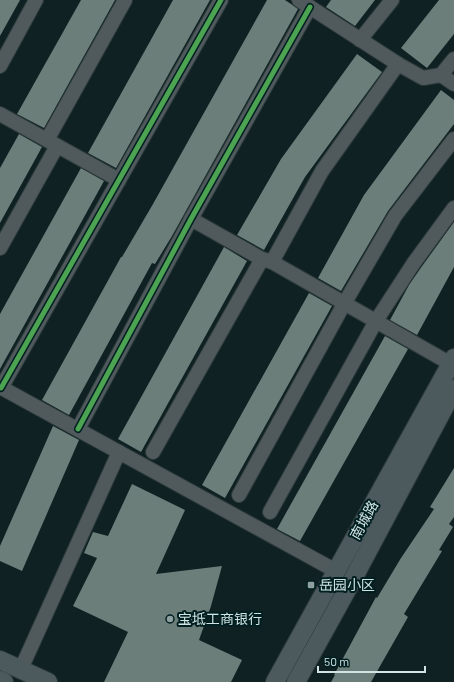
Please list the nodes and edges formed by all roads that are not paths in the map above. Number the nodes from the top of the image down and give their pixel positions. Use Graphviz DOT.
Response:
graph roads {
  1 [pos="36,0"];
  2 [pos="125,0"];
  3 [pos="221,0"];
  4 [pos="392,0"];
  5 [pos="304,3"];
  6 [pos="360,40"];
  7 [pos="454,59"];
  8 [pos="398,64"];
  9 [pos="0,66"];
  10 [pos="441,75"];
  11 [pos="454,84"];
  12 [pos="0,114"];
  13 [pos="454,139"];
  14 [pos="52,143"];
  15 [pos="119,180"];
  16 [pos="454,208"];
  17 [pos="191,219"];
  18 [pos="0,248"];
  19 [pos="267,261"];
  20 [pos="344,304"];
  21 [pos="376,321"];
  22 [pos="452,361"];
  23 [pos="1,388"];
  24 [pos="454,389"];
  25 [pos="78,429"];
  26 [pos="119,452"];
  27 [pos="154,452"];
  28 [pos="240,494"];
  29 [pos="270,512"];
  30 [pos="336,571"];
  31 [pos="0,660"];
  32 [pos="21,669"];
  33 [pos="0,680"];
  34 [pos="4,682"];
  35 [pos="48,682"];
  36 [pos="275,682"];
  37 [pos="296,682"];
  1 -- 9 [label="street"];
  2 -- 14 [label="street"];
  3 -- 15 [label="street"];
  4 -- 6 [label="street"];
  5 -- 6 [label="street"];
  5 -- 17 [label="street"];
  6 -- 8 [label="street"];
  7 -- 10 [label="street"];
  8 -- 10 [label="street"];
  8 -- 19 [label="street"];
  10 -- 11 [label="street"];
  12 -- 14 [label="street"];
  13 -- 20 [label="street"];
  14 -- 15 [label="street"];
  14 -- 18 [label="street"];
  15 -- 23 [label="street"];
  16 -- 21 [label="street"];
  17 -- 19 [label="street"];
  17 -- 25 [label="street"];
  19 -- 20 [label="street"];
  19 -- 27 [label="street"];
  20 -- 21 [label="street"];
  20 -- 28 [label="street"];
  21 -- 22 [label="street"];
  21 -- 29 [label="street"];
  22 -- 30 [label="main road, 南城路"];
  23 -- 25 [label="street"];
  24 -- 37 [label="main road, 南城路"];
  25 -- 26 [label="street"];
  26 -- 30 [label="street"];
  26 -- 32 [label="street"];
  30 -- 36 [label="main road, 南城路"];
  31 -- 32 [label="main road"];
  32 -- 35 [label="main road"];
  33 -- 34 [label="main road"];
}
